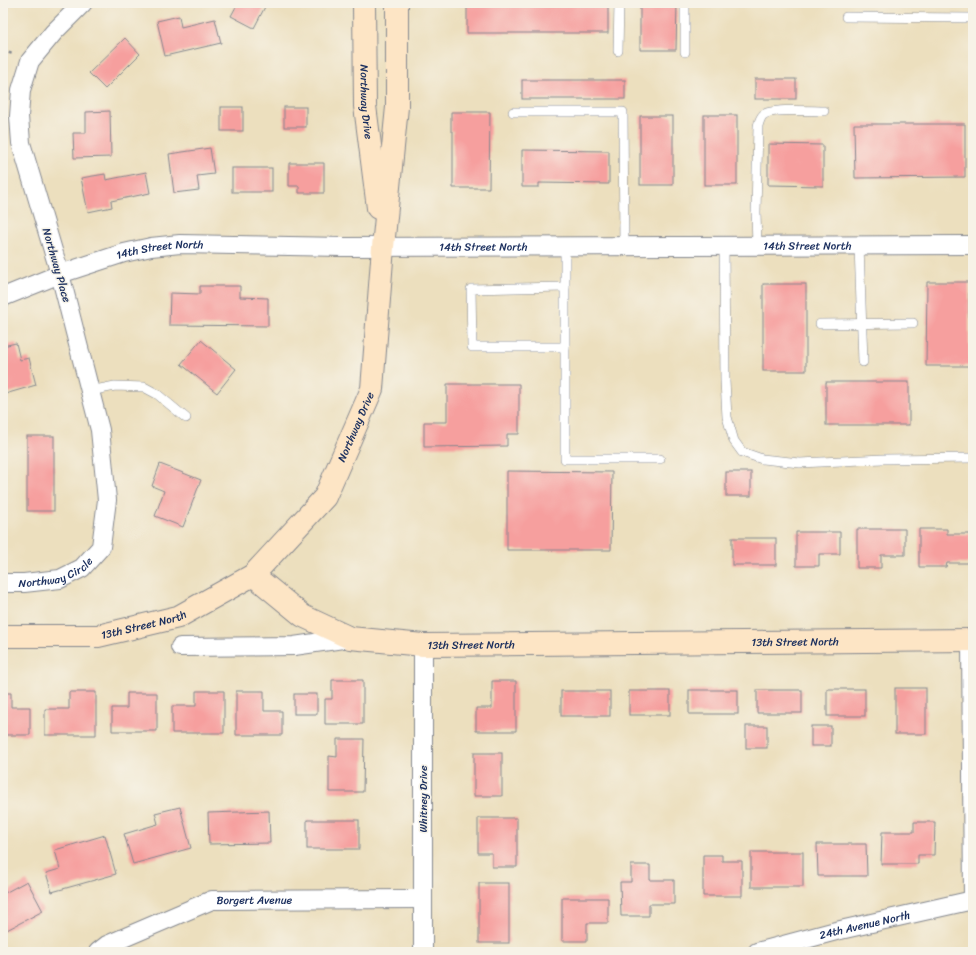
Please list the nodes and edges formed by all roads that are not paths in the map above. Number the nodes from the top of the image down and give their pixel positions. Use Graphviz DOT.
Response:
graph roads {
  1 [pos="83,3"];
  2 [pos="364,3"];
  3 [pos="396,3"];
  4 [pos="619,3"];
  5 [pos="685,3"];
  6 [pos="846,17"];
  7 [pos="973,18"];
  8 [pos="618,51"];
  9 [pos="685,52"];
  10 [pos="824,111"];
  11 [pos="513,112"];
  12 [pos="859,245"];
  13 [pos="973,245"];
  14 [pos="565,246"];
  15 [pos="624,246"];
  16 [pos="724,246"];
  17 [pos="756,246"];
  18 [pos="383,247"];
  19 [pos="60,274"];
  20 [pos="565,287"];
  21 [pos="3,297"];
  22 [pos="913,322"];
  23 [pos="820,324"];
  24 [pos="862,324"];
  25 [pos="565,347"];
  26 [pos="863,362"];
  27 [pos="90,391"];
  28 [pos="186,418"];
  29 [pos="660,458"];
  30 [pos="973,458"];
  31 [pos="101,547"];
  32 [pos="252,575"];
  33 [pos="3,583"];
  34 [pos="3,636"];
  35 [pos="350,638"];
  36 [pos="972,640"];
  37 [pos="423,645"];
  38 [pos="180,647"];
  39 [pos="423,899"];
  40 [pos="973,900"];
  41 [pos="98,952"];
  42 [pos="423,952"];
  43 [pos="757,952"];
  1 -- 19 [label="street, Northway Place"];
  2 -- 18 [label="street, Northway Drive"];
  3 -- 18 [label="street, Northway Drive"];
  4 -- 8 [label="lane"];
  5 -- 9 [label="lane"];
  6 -- 7 [label="lane"];
  10 -- 17 [label="lane"];
  11 -- 15 [label="lane"];
  12 -- 13 [label="street, 14th Street North"];
  12 -- 17 [label="street, 14th Street North"];
  12 -- 24 [label="lane"];
  14 -- 15 [label="street, 14th Street North"];
  14 -- 18 [label="street, 14th Street North"];
  14 -- 20 [label="lane"];
  15 -- 16 [label="street, 14th Street North"];
  16 -- 17 [label="street, 14th Street North"];
  16 -- 30 [label="lane"];
  18 -- 19 [label="street, 14th Street North"];
  18 -- 32 [label="street, Northway Drive"];
  19 -- 21 [label="street, 14th Street North"];
  19 -- 27 [label="street, Northway Place"];
  20 -- 25 [label="lane"];
  20 -- 25 [label="lane"];
  22 -- 24 [label="lane"];
  23 -- 24 [label="lane"];
  24 -- 26 [label="lane"];
  25 -- 29 [label="lane"];
  27 -- 28 [label="lane"];
  27 -- 31 [label="street, Northway Place"];
  31 -- 33 [label="street, Northway Circle"];
  32 -- 34 [label="street, 13th Street North"];
  32 -- 35 [label="street, 13th Street North"];
  35 -- 37 [label="street, 13th Street North"];
  35 -- 38 [label="street"];
  36 -- 37 [label="street, 13th Street North"];
  36 -- 40 [label="street"];
  37 -- 39 [label="street, Whitney Drive"];
  39 -- 41 [label="street, Borgert Avenue"];
  39 -- 42 [label="street, Whitney Drive"];
  40 -- 43 [label="street, 24th Avenue North"];
}
